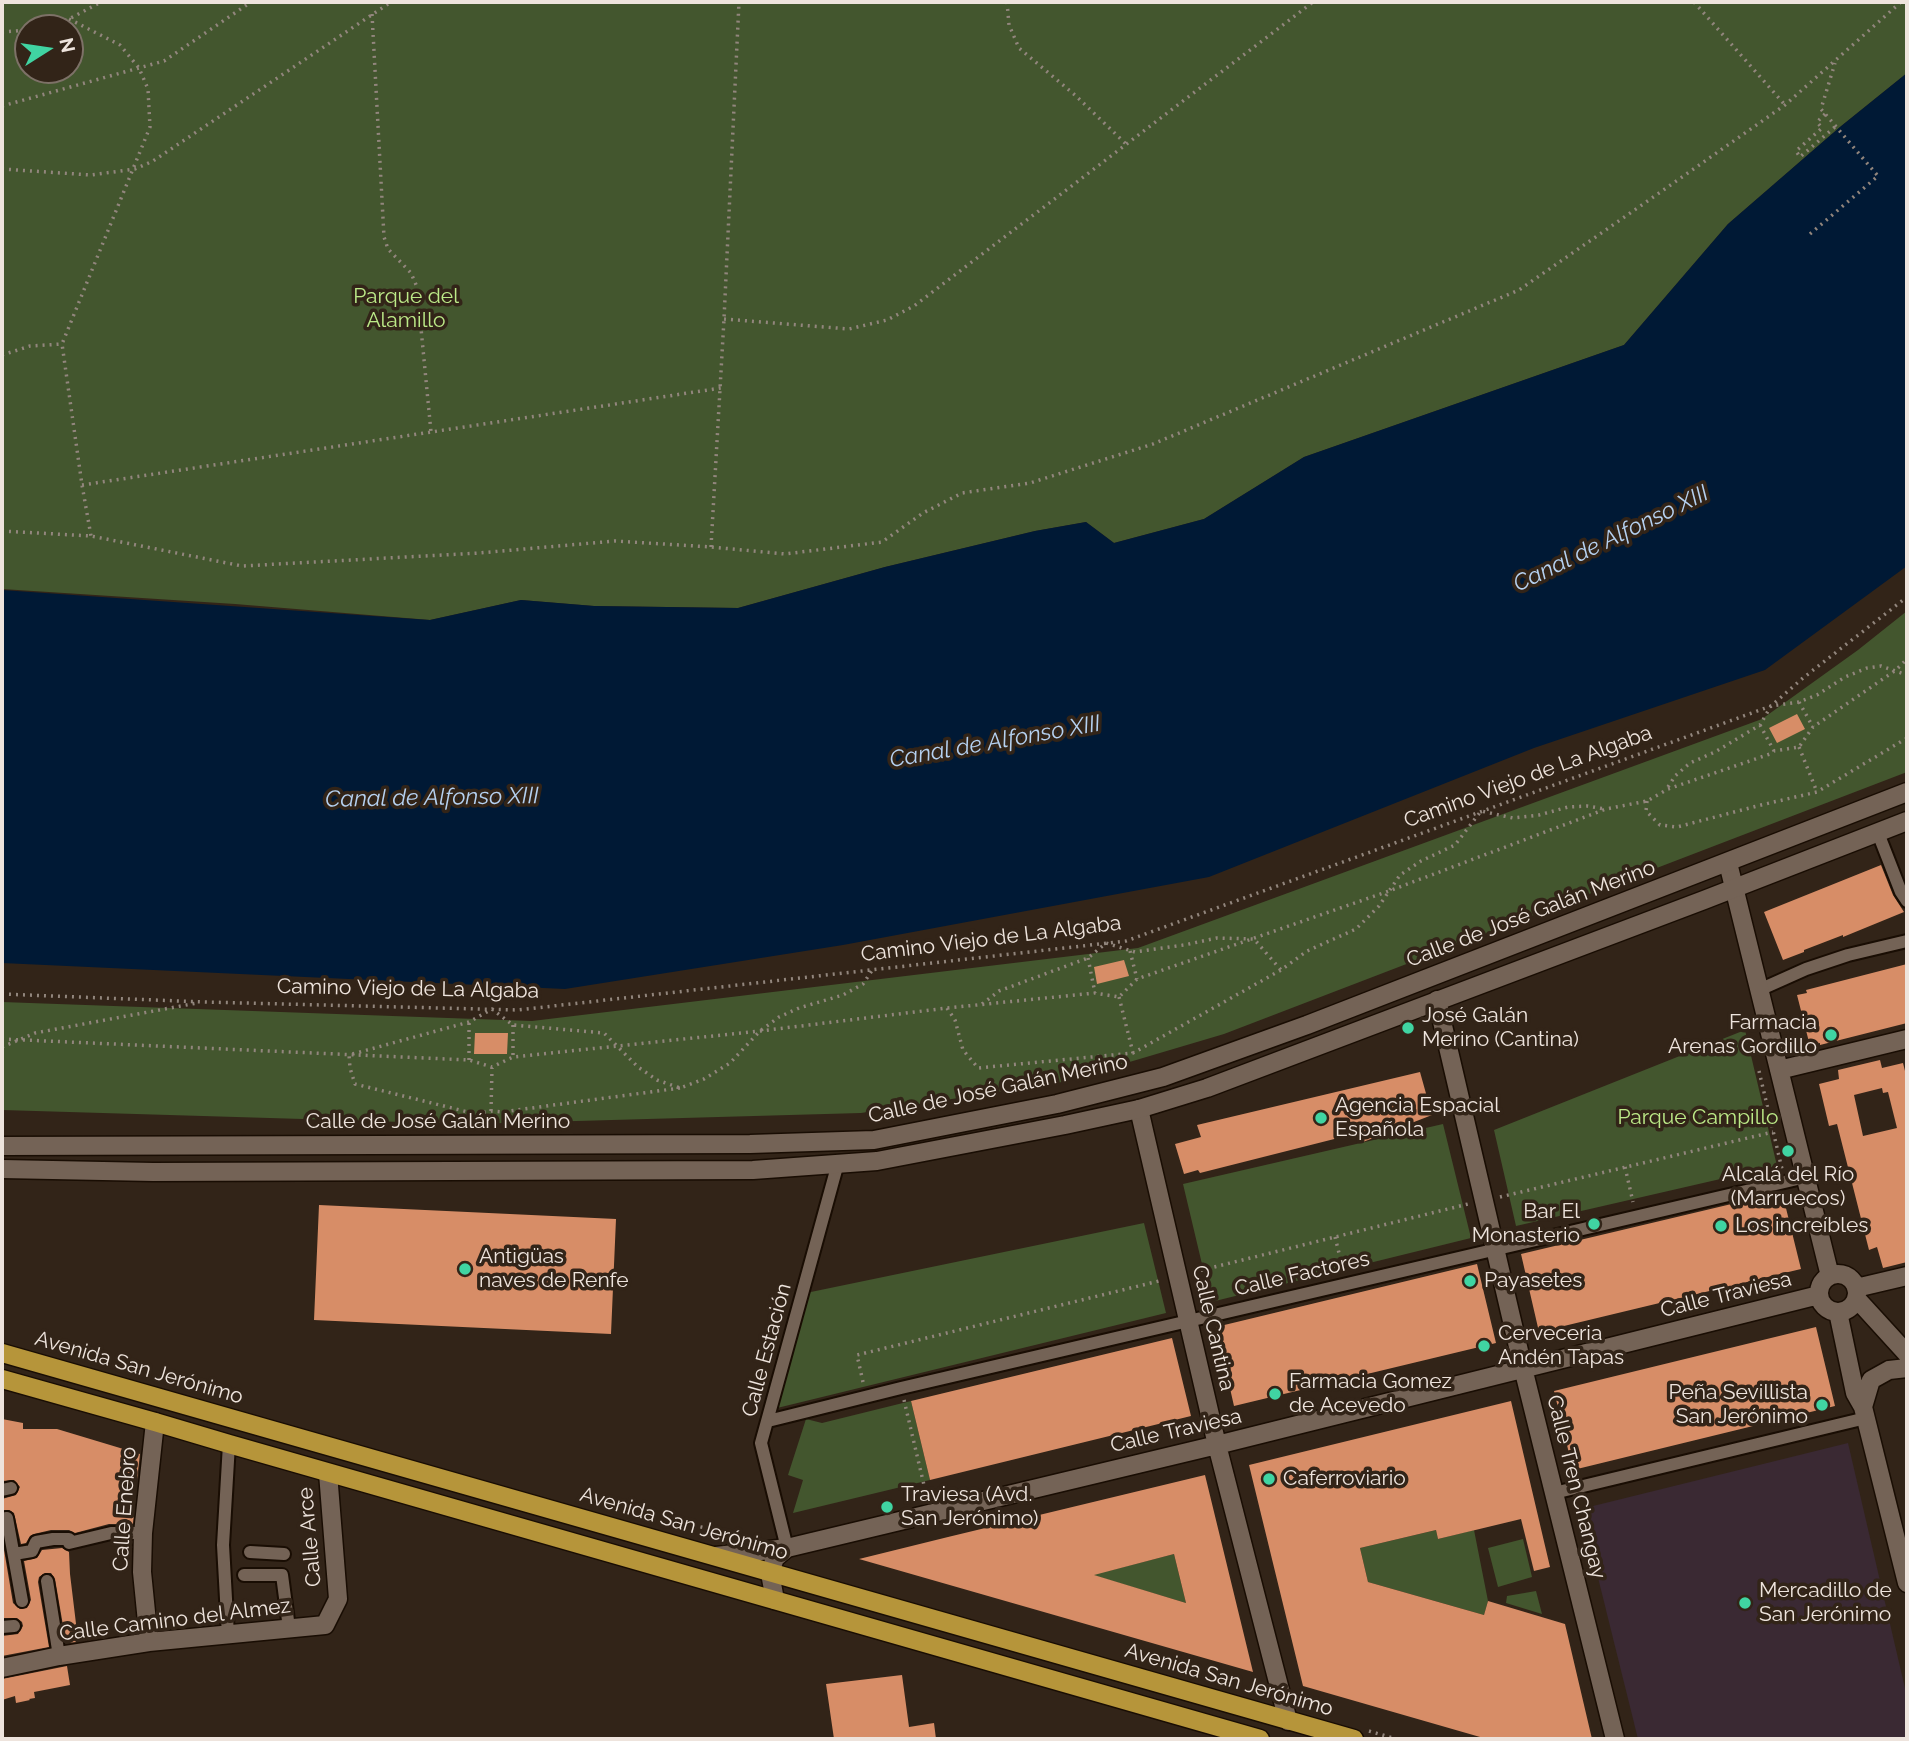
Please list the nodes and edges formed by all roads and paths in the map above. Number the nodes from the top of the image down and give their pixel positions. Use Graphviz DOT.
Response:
graph roads {
  1 [pos="101,2"];
  2 [pos="251,2"];
  3 [pos="391,2"];
  4 [pos="738,2"];
  5 [pos="1007,2"];
  6 [pos="1313,2"];
  7 [pos="1693,2"];
  8 [pos="1901,2"];
  9 [pos="78,14"];
  10 [pos="372,14"];
  11 [pos="84,27"];
  12 [pos="1835,60"];
  13 [pos="139,68"];
  14 [pos="1785,105"];
  15 [pos="2,106"];
  16 [pos="1825,114"];
  17 [pos="1836,126"];
  18 [pos="1126,144"];
  19 [pos="2,169"];
  20 [pos="135,169"];
  21 [pos="1810,234"];
  22 [pos="724,319"];
  23 [pos="62,344"];
  24 [pos="2,355"];
  25 [pos="721,388"];
  26 [pos="432,432"];
  27 [pos="82,485"];
  28 [pos="2,531"];
  29 [pos="91,536"];
  30 [pos="711,547"];
  31 [pos="1907,597"];
  32 [pos="1907,659"];
  33 [pos="1896,670"];
  34 [pos="1907,675"];
  35 [pos="1799,702"];
  36 [pos="1771,706"];
  37 [pos="1760,725"];
  38 [pos="1813,727"];
  39 [pos="1907,738"];
  40 [pos="1799,747"];
  41 [pos="1774,751"];
  42 [pos="1668,789"];
  43 [pos="1817,792"];
  44 [pos="1907,792"];
  45 [pos="1647,801"];
  46 [pos="1606,809"];
  47 [pos="1481,811"];
  48 [pos="1907,821"];
  49 [pos="1878,833"];
  50 [pos="1728,863"];
  51 [pos="1734,887"];
  52 [pos="1389,891"];
  53 [pos="1907,901"];
  54 [pos="1254,940"];
  55 [pos="1907,941"];
  56 [pos="1107,943"];
  57 [pos="1129,950"];
  58 [pos="1088,958"];
  59 [pos="873,970"];
  60 [pos="1281,970"];
  61 [pos="1137,979"];
  62 [pos="1759,990"];
  63 [pos="1095,993"];
  64 [pos="2,994"];
  65 [pos="1119,997"];
  66 [pos="1437,1000"];
  67 [pos="205,1002"];
  68 [pos="980,1005"];
  69 [pos="947,1008"];
  70 [pos="492,1009"];
  71 [pos="469,1023"];
  72 [pos="513,1025"];
  73 [pos="760,1031"];
  74 [pos="1907,1039"];
  75 [pos="2,1040"];
  76 [pos="19,1040"];
  77 [pos="619,1046"];
  78 [pos="2,1048"];
  79 [pos="1133,1053"];
  80 [pos="349,1055"];
  81 [pos="513,1057"];
  82 [pos="469,1060"];
  83 [pos="492,1067"];
  84 [pos="1779,1070"];
  85 [pos="680,1088"];
  86 [pos="1139,1109"];
  87 [pos="491,1111"];
  88 [pos="1773,1132"];
  89 [pos="2,1146"];
  90 [pos="838,1163"];
  91 [pos="1625,1167"];
  92 [pos="2,1169"];
  93 [pos="1806,1177"];
  94 [pos="1484,1200"];
  95 [pos="1637,1216"];
  96 [pos="1335,1237"];
  97 [pos="1495,1250"];
  98 [pos="1830,1276"];
  99 [pos="1907,1276"];
  100 [pos="1177,1277"];
  101 [pos="1346,1283"];
  102 [pos="1856,1293"];
  103 [pos="1819,1295"];
  104 [pos="1838,1312"];
  105 [pos="1188,1321"];
  106 [pos="2,1353"];
  107 [pos="1907,1354"];
  108 [pos="1523,1368"];
  109 [pos="1907,1368"];
  110 [pos="1850,1369"];
  111 [pos="2,1379"];
  112 [pos="1871,1380"];
  113 [pos="901,1388"];
  114 [pos="866,1396"];
  115 [pos="1865,1413"];
  116 [pos="768,1421"];
  117 [pos="155,1422"];
  118 [pos="229,1444"];
  119 [pos="1217,1445"];
  120 [pos="328,1473"];
  121 [pos="1554,1493"];
  122 [pos="931,1513"];
  123 [pos="2,1519"];
  124 [pos="143,1533"];
  125 [pos="787,1548"];
  126 [pos="250,1552"];
  127 [pos="14,1554"];
  128 [pos="266,1554"];
  129 [pos="284,1554"];
  130 [pos="716,1556"];
  131 [pos="770,1573"];
  132 [pos="244,1575"];
  133 [pos="265,1575"];
  134 [pos="47,1581"];
  135 [pos="1907,1583"];
  136 [pos="338,1599"];
  137 [pos="22,1601"];
  138 [pos="775,1601"];
  139 [pos="289,1628"];
  140 [pos="228,1635"];
  141 [pos="149,1642"];
  142 [pos="59,1656"];
  143 [pos="2,1668"];
  144 [pos="1288,1721"];
  145 [pos="1260,1739"];
  146 [pos="1354,1739"];
  147 [pos="1615,1739"];
  1 -- 9 [label="path"];
  2 -- 13 [label="path"];
  3 -- 10 [label="path"];
  4 -- 22 [label="path"];
  5 -- 18 [label="path"];
  6 -- 18 [label="path"];
  7 -- 14 [label="path"];
  8 -- 12 [label="path"];
  10 -- 20 [label="path"];
  10 -- 26 [label="path"];
  11 -- 13 [label="path"];
  12 -- 14 [label="path"];
  12 -- 16 [label="path"];
  13 -- 15 [label="path"];
  13 -- 20 [label="path"];
  14 -- 30 [label="path"];
  16 -- 17 [label="path"];
  16 -- 17 [label="path"];
  17 -- 21 [label="path"];
  18 -- 22 [label="path"];
  19 -- 20 [label="path"];
  20 -- 23 [label="path"];
  22 -- 25 [label="path"];
  23 -- 24 [label="path"];
  23 -- 27 [label="path"];
  25 -- 26 [label="path"];
  25 -- 30 [label="path"];
  26 -- 27 [label="path"];
  27 -- 29 [label="path"];
  28 -- 29 [label="path"];
  29 -- 30 [label="path"];
  31 -- 36 [label="path, Camino Viejo de La Algaba"];
  32 -- 33 [label="path"];
  33 -- 34 [label="path"];
  33 -- 35 [label="path"];
  33 -- 38 [label="path"];
  35 -- 36 [label="path"];
  35 -- 38 [label="path"];
  36 -- 37 [label="path"];
  36 -- 47 [label="path, Camino Viejo de La Algaba"];
  37 -- 41 [label="path"];
  37 -- 42 [label="path"];
  38 -- 40 [label="path"];
  39 -- 43 [label="path"];
  40 -- 41 [label="path"];
  40 -- 43 [label="path"];
  41 -- 42 [label="path"];
  42 -- 45 [label="path"];
  43 -- 45 [label="path"];
  44 -- 50 [label="street, Calle de José Galán Merino"];
  45 -- 46 [label="path"];
  46 -- 47 [label="path"];
  46 -- 52 [label="path"];
  47 -- 52 [label="path"];
  47 -- 56 [label="path, Camino Viejo de La Algaba"];
  48 -- 49 [label="street"];
  49 -- 51 [label="street"];
  49 -- 53 [label="street"];
  50 -- 51 [label="street"];
  50 -- 89 [label="street, Calle de José Galán Merino"];
  51 -- 62 [label="street"];
  51 -- 66 [label="street"];
  52 -- 54 [label="path"];
  52 -- 60 [label="path"];
  54 -- 57 [label="path"];
  54 -- 60 [label="path"];
  54 -- 61 [label="path"];
  55 -- 62 [label="street"];
  56 -- 57 [label="path"];
  56 -- 58 [label="path"];
  56 -- 59 [label="path, Camino Viejo de La Algaba"];
  57 -- 61 [label="path"];
  58 -- 63 [label="path"];
  58 -- 68 [label="path"];
  59 -- 70 [label="path, Camino Viejo de La Algaba"];
  59 -- 73 [label="path"];
  60 -- 79 [label="path"];
  61 -- 65 [label="path"];
  62 -- 84 [label="street"];
  63 -- 65 [label="path"];
  63 -- 68 [label="path"];
  64 -- 67 [label="path, Camino Viejo de La Algaba"];
  65 -- 79 [label="path"];
  66 -- 86 [label="street"];
  66 -- 94 [label="street, Calle Tren Changay"];
  67 -- 70 [label="path, Camino Viejo de La Algaba"];
  67 -- 76 [label="path"];
  68 -- 69 [label="path"];
  69 -- 73 [label="path"];
  69 -- 79 [label="path"];
  70 -- 71 [label="path"];
  70 -- 72 [label="path"];
  71 -- 80 [label="path"];
  71 -- 82 [label="path"];
  72 -- 77 [label="path"];
  72 -- 81 [label="path"];
  73 -- 77 [label="path"];
  73 -- 85 [label="path"];
  74 -- 84 [label="street"];
  75 -- 76 [label="path"];
  76 -- 78 [label="path"];
  76 -- 80 [label="path"];
  77 -- 81 [label="path"];
  77 -- 85 [label="path"];
  80 -- 82 [label="path"];
  80 -- 87 [label="path"];
  81 -- 83 [label="path"];
  82 -- 83 [label="path"];
  83 -- 87 [label="path"];
  84 -- 93 [label="street"];
  85 -- 87 [label="path"];
  86 -- 90 [label="street"];
  86 -- 100 [label="street, Calle Cantina"];
  88 -- 91 [label="path"];
  90 -- 92 [label="street"];
  90 -- 116 [label="street, Calle Estación"];
  91 -- 94 [label="path"];
  91 -- 95 [label="path"];
  93 -- 95 [label="street, Calle Factores"];
  93 -- 98 [label="street"];
  94 -- 96 [label="path"];
  94 -- 97 [label="street, Calle Tren Changay"];
  95 -- 97 [label="street, Calle Factores"];
  96 -- 100 [label="path"];
  96 -- 101 [label="path"];
  97 -- 101 [label="street, Calle Factores"];
  97 -- 108 [label="street, Calle Tren Changay"];
  98 -- 102 [label="street"];
  98 -- 103 [label="street"];
  99 -- 102 [label="street"];
  100 -- 105 [label="street, Calle Cantina"];
  100 -- 114 [label="path"];
  101 -- 105 [label="street, Calle Factores"];
  102 -- 104 [label="street"];
  102 -- 107 [label="street"];
  103 -- 104 [label="street"];
  103 -- 108 [label="street, Calle Traviesa"];
  104 -- 110 [label="street"];
  105 -- 113 [label="street, Calle Factores"];
  105 -- 119 [label="street, Calle Cantina"];
  106 -- 130 [label="main road, Avenida San Jerónimo"];
  108 -- 119 [label="street, Calle Traviesa"];
  108 -- 121 [label="street, Calle Tren Changay"];
  109 -- 112 [label="street"];
  110 -- 112 [label="street"];
  110 -- 115 [label="street"];
  111 -- 117 [label="main road"];
  112 -- 115 [label="street"];
  113 -- 114 [label="street, Calle Factores"];
  113 -- 122 [label="path"];
  114 -- 116 [label="street, Calle Factores"];
  115 -- 121 [label="street"];
  115 -- 135 [label="street"];
  116 -- 125 [label="street, Calle Estación"];
  117 -- 118 [label="main road"];
  117 -- 124 [label="street, Calle Enebro"];
  118 -- 120 [label="main road"];
  118 -- 140 [label="street"];
  119 -- 122 [label="street, Calle Traviesa"];
  119 -- 144 [label="street, Calle Cantina"];
  120 -- 136 [label="street, Calle Arce"];
  120 -- 138 [label="main road"];
  121 -- 147 [label="street, Calle Tren Changay"];
  122 -- 125 [label="street, Calle Traviesa"];
  123 -- 127 [label="street"];
  124 -- 127 [label="street"];
  124 -- 141 [label="street, Calle Enebro"];
  125 -- 130 [label="street, Calle Traviesa"];
  125 -- 131 [label="street"];
  126 -- 128 [label="street"];
  127 -- 137 [label="street"];
  128 -- 129 [label="street"];
  128 -- 133 [label="street"];
  130 -- 131 [label="main road, Avenida San Jerónimo"];
  131 -- 138 [label="street"];
  131 -- 144 [label="main road, Avenida San Jerónimo"];
  132 -- 133 [label="street"];
  133 -- 139 [label="street"];
  134 -- 142 [label="street"];
  136 -- 139 [label="street, Calle Camino del Almez"];
  138 -- 145 [label="main road"];
  139 -- 140 [label="street, Calle Camino del Almez"];
  140 -- 141 [label="street, Calle Camino del Almez"];
  141 -- 142 [label="street, Calle Camino del Almez"];
  142 -- 143 [label="street, Calle Camino del Almez"];
  144 -- 146 [label="main road, Avenida San Jerónimo"];
}
